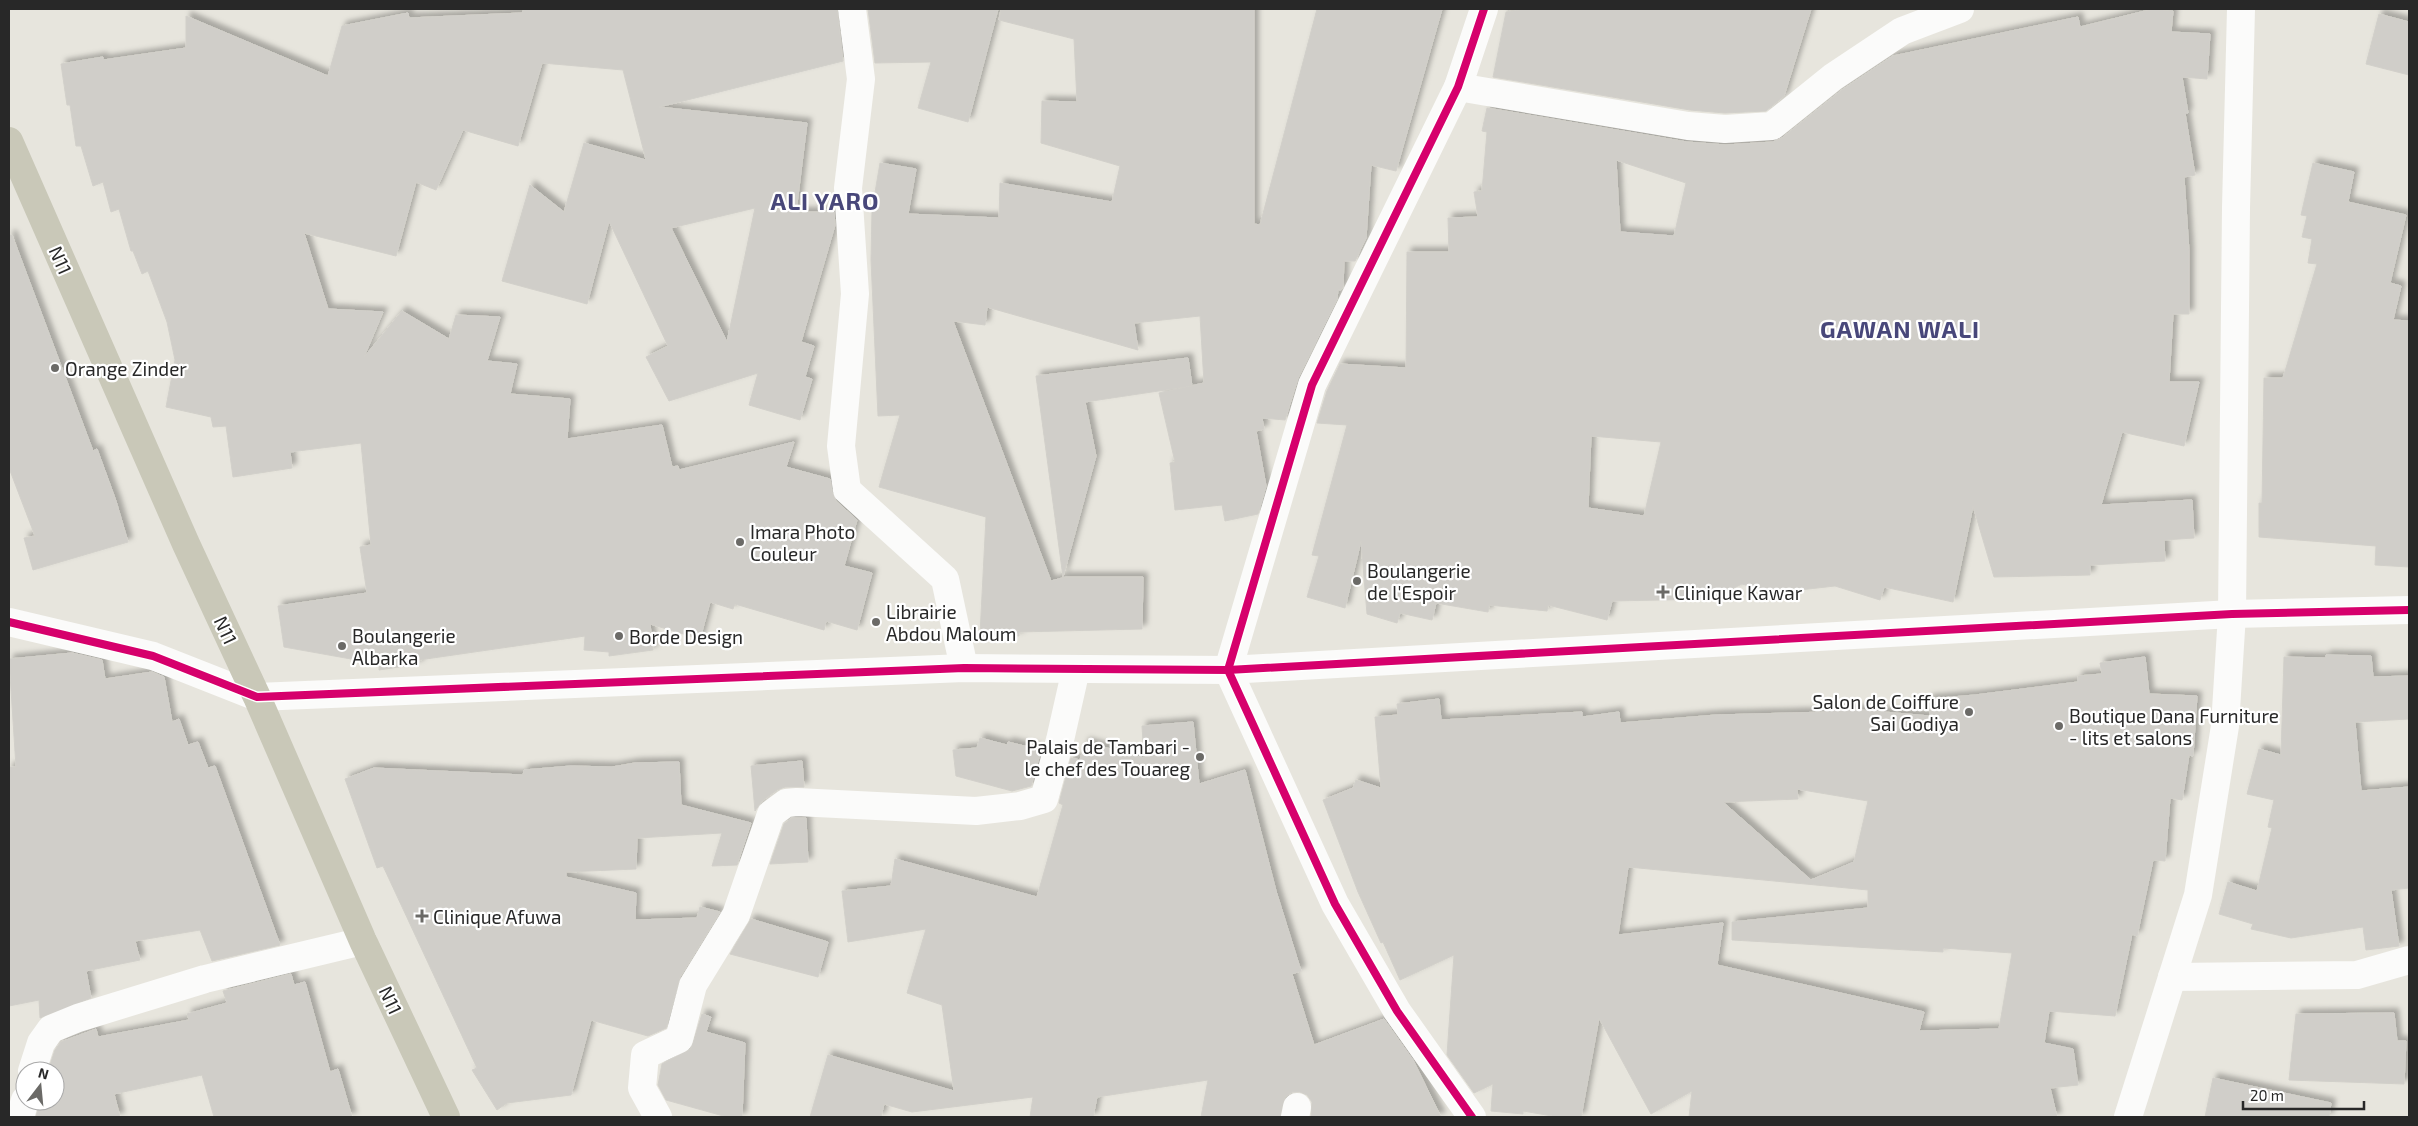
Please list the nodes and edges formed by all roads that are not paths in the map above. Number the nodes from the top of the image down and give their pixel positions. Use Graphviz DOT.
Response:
graph roads {
  1 [pos="852,9"];
  2 [pos="1484,9"];
  3 [pos="1960,9"];
  4 [pos="2241,9"];
  5 [pos="1458,86"];
  6 [pos="9,141"];
  7 [pos="2409,610"];
  8 [pos="2232,614"];
  9 [pos="13,618"];
  10 [pos="964,668"];
  11 [pos="1076,669"];
  12 [pos="1228,670"];
  13 [pos="257,697"];
  14 [pos="363,941"];
  15 [pos="2409,960"];
  16 [pos="2172,977"];
  17 [pos="36,1061"];
  18 [pos="446,1117"];
  19 [pos="658,1117"];
  20 [pos="1472,1117"];
  21 [pos="2128,1117"];
  1 -- 10 [label="street"];
  2 -- 5 [label="street"];
  3 -- 5 [label="street"];
  4 -- 8 [label="street"];
  5 -- 12 [label="street"];
  6 -- 13 [label="main road, N11"];
  7 -- 8 [label="street"];
  8 -- 12 [label="street"];
  8 -- 16 [label="street"];
  9 -- 13 [label="street"];
  10 -- 11 [label="street"];
  10 -- 13 [label="street"];
  11 -- 12 [label="street"];
  11 -- 19 [label="street"];
  12 -- 20 [label="street"];
  13 -- 14 [label="main road, N11"];
  14 -- 17 [label="street"];
  14 -- 18 [label="main road, N11"];
  15 -- 16 [label="street"];
  16 -- 21 [label="street"];
}
